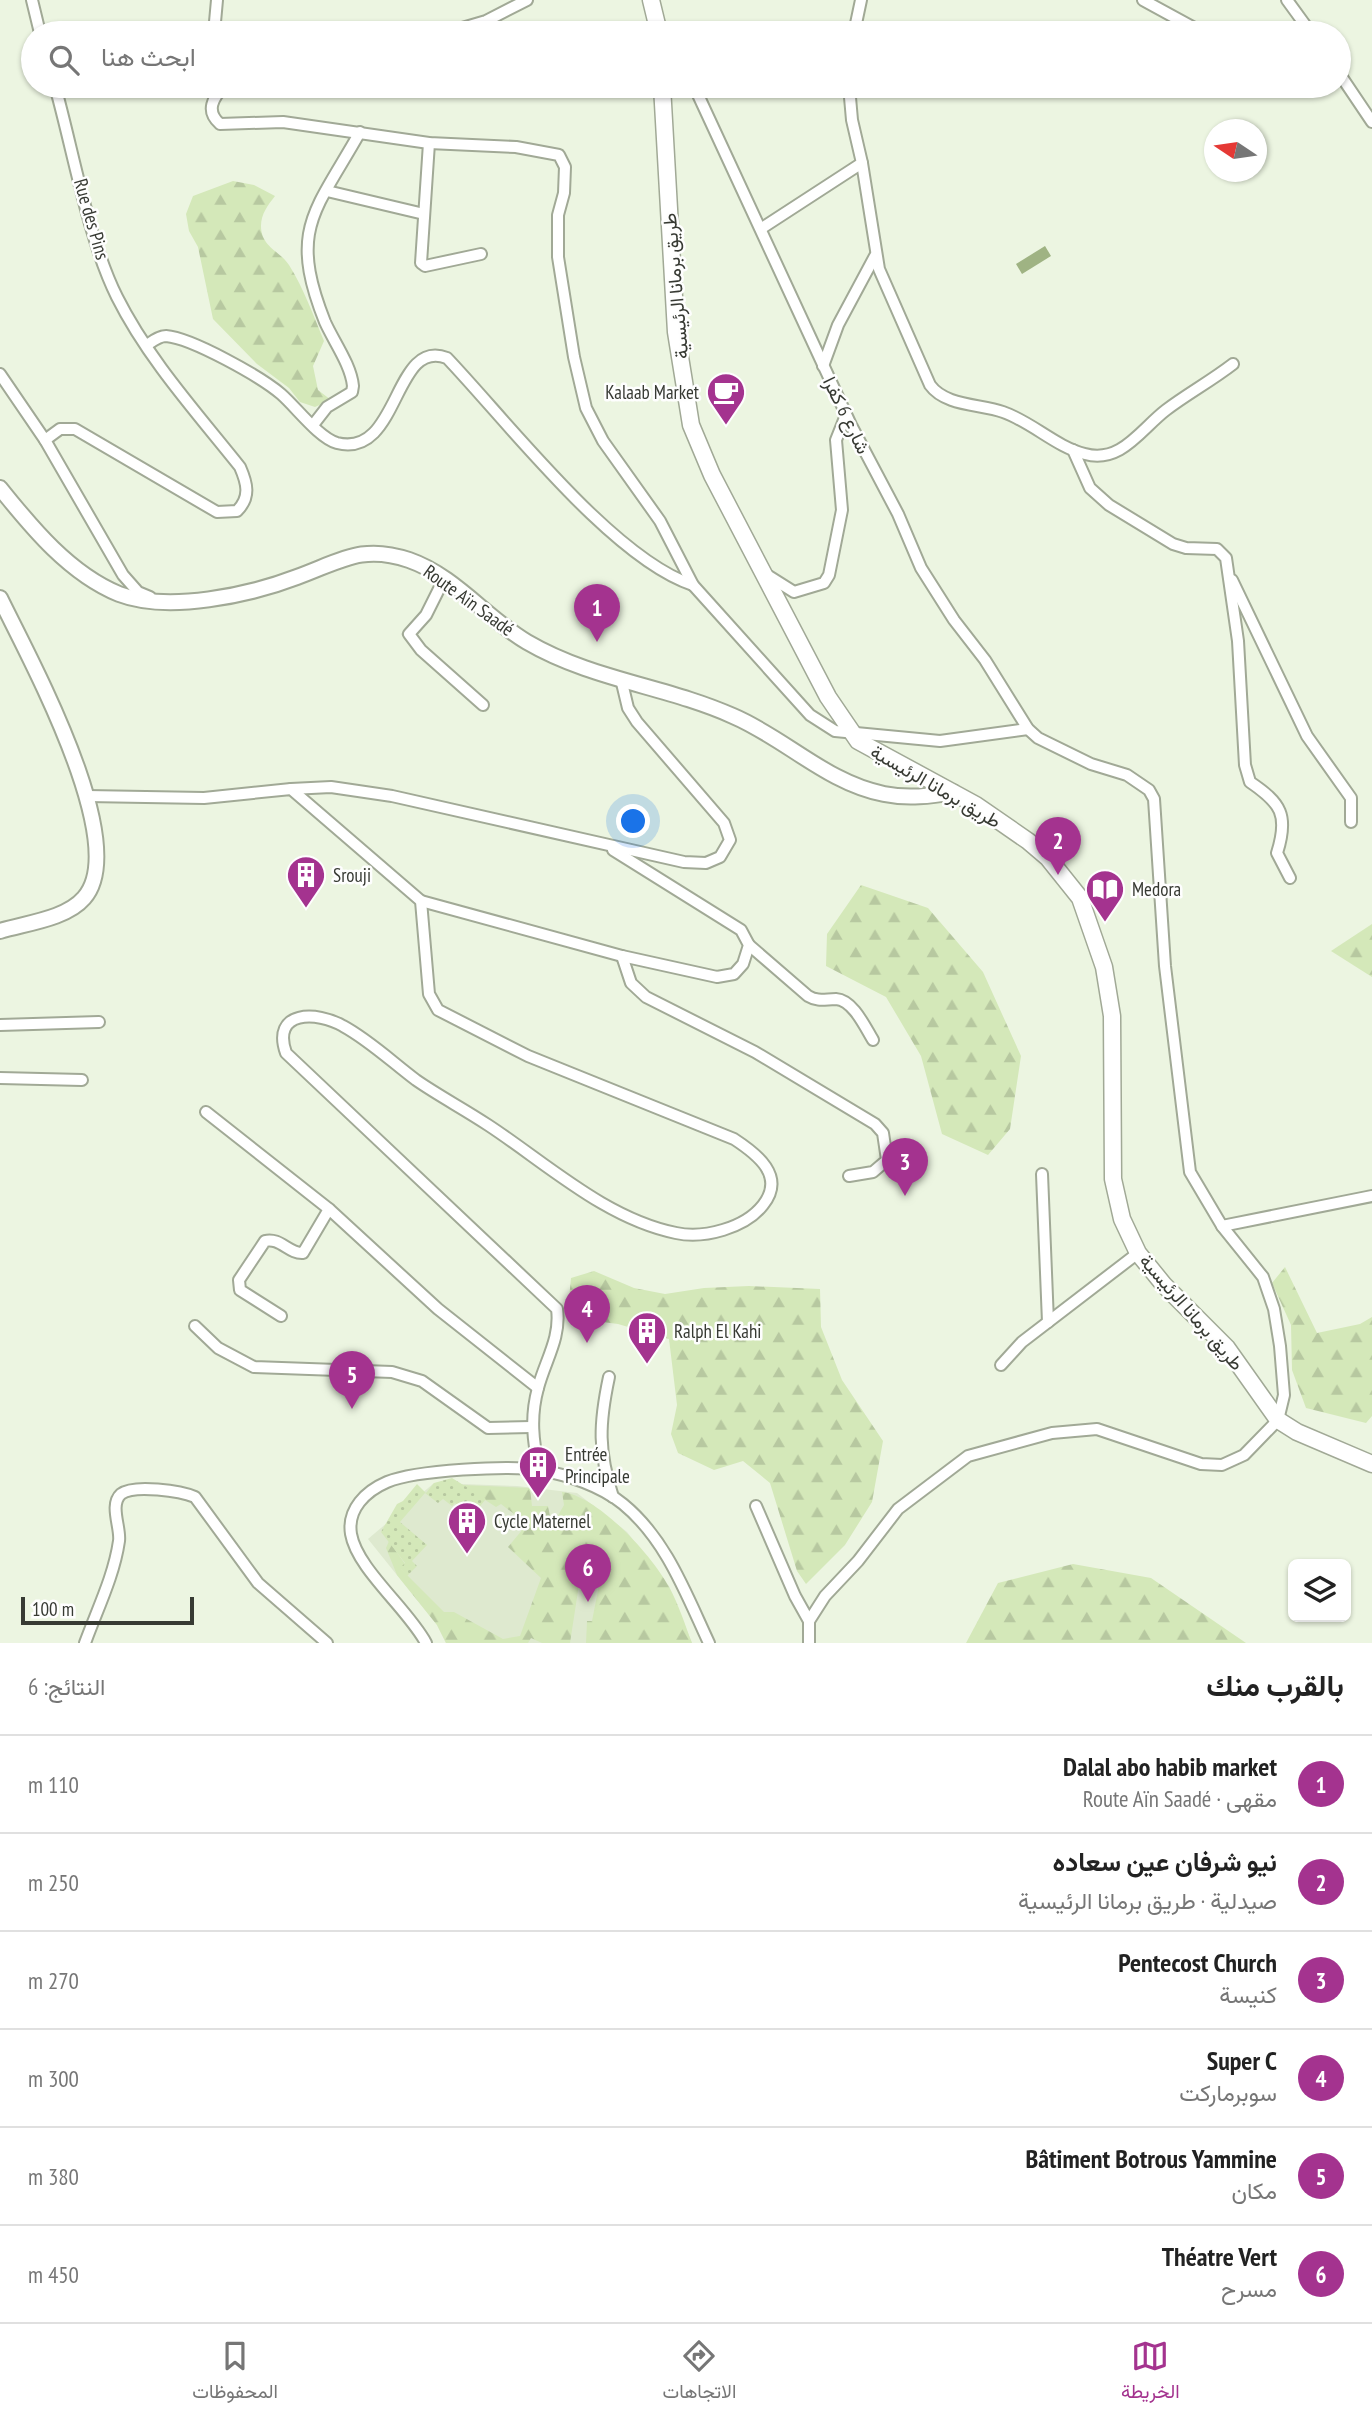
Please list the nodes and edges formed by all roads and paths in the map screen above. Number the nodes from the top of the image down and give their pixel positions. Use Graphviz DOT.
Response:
graph roads {
  1 [pos="32,0"];
  2 [pos="217,0"];
  3 [pos="527,0"];
  4 [pos="651,0"];
  5 [pos="861,0"];
  6 [pos="1143,0"];
  7 [pos="1287,0"];
  8 [pos="37,21"];
  9 [pos="215,21"];
  10 [pos="486,21"];
  11 [pos="658,21"];
  12 [pos="857,21"];
  13 [pos="1181,21"];
  14 [pos="1302,21"];
  15 [pos="1351,91"];
  16 [pos="58,98"];
  17 [pos="663,98"];
  18 [pos="700,98"];
  19 [pos="850,98"];
  20 [pos="212,99"];
  21 [pos="1372,122"];
  22 [pos="360,132"];
  23 [pos="429,143"];
  24 [pos="862,163"];
  25 [pos="327,191"];
  26 [pos="424,214"];
  27 [pos="762,228"];
  28 [pos="481,254"];
  29 [pos="875,256"];
  30 [pos="147,345"];
  31 [pos="1233,364"];
  32 [pos="823,366"];
  33 [pos="0,374"];
  34 [pos="846,415"];
  35 [pos="313,425"];
  36 [pos="45,440"];
  37 [pos="1073,450"];
  38 [pos="0,488"];
  39 [pos="765,574"];
  40 [pos="1228,575"];
  41 [pos="444,579"];
  42 [pos="693,585"];
  43 [pos="0,598"];
  44 [pos="159,601"];
  45 [pos="622,683"];
  46 [pos="483,705"];
  47 [pos="1028,729"];
  48 [pos="853,735"];
  49 [pos="291,789"];
  50 [pos="953,792"];
  51 [pos="87,796"];
  52 [pos="1351,822"];
  53 [pos="604,844"];
  54 [pos="1290,878"];
  55 [pos="421,901"];
  56 [pos="0,931"];
  57 [pos="749,945"];
  58 [pos="622,956"];
  59 [pos="99,1023"];
  60 [pos="0,1025"];
  61 [pos="873,1040"];
  62 [pos="0,1078"];
  63 [pos="82,1080"];
  64 [pos="206,1112"];
  65 [pos="1042,1174"];
  66 [pos="849,1176"];
  67 [pos="1372,1196"];
  68 [pos="329,1209"];
  69 [pos="1222,1226"];
  70 [pos="1138,1253"];
  71 [pos="281,1316"];
  72 [pos="1048,1322"];
  73 [pos="195,1326"];
  74 [pos="1000,1364"];
  75 [pos="609,1377"];
  76 [pos="538,1388"];
  77 [pos="1278,1420"];
  78 [pos="531,1427"];
  79 [pos="1372,1464"];
  80 [pos="539,1470"];
  81 [pos="612,1497"];
  82 [pos="756,1506"];
  83 [pos="809,1621"];
  84 [pos="85,1643"];
  85 [pos="327,1643"];
  86 [pos="426,1643"];
  87 [pos="709,1643"];
  88 [pos="809,1643"];
  1 -- 8 [label="street"];
  2 -- 9 [label="street"];
  3 -- 10 [label="street"];
  4 -- 11 [label="main road"];
  5 -- 12 [label="street"];
  6 -- 13 [label="street"];
  7 -- 14 [label="street"];
  15 -- 21 [label="street"];
  16 -- 30 [label="street, Rue des Pins"];
  17 -- 39 [label="main road, طريق برمانا الرئيسية"];
  18 -- 27 [label="street, شارع 6 كفرا"];
  19 -- 24 [label="street"];
  20 -- 22 [label="street"];
  22 -- 23 [label="street"];
  22 -- 25 [label="street"];
  23 -- 26 [label="street"];
  23 -- 42 [label="street"];
  24 -- 27 [label="street"];
  24 -- 29 [label="street"];
  25 -- 26 [label="street"];
  25 -- 35 [label="street"];
  26 -- 28 [label="street"];
  27 -- 32 [label="street, شارع 6 كفرا"];
  29 -- 32 [label="street"];
  29 -- 37 [label="street"];
  30 -- 35 [label="street"];
  30 -- 36 [label="street, Rue des Pins"];
  31 -- 37 [label="street"];
  32 -- 34 [label="street, شارع 6 كفرا"];
  33 -- 36 [label="street"];
  34 -- 39 [label="street"];
  34 -- 47 [label="street, شارع 6 كفرا"];
  35 -- 42 [label="street"];
  36 -- 44 [label="street"];
  37 -- 40 [label="street"];
  38 -- 44 [label="street, Route Aïn Saadé"];
  39 -- 48 [label="main road, طريق برمانا الرئيسية"];
  40 -- 52 [label="street"];
  40 -- 54 [label="street"];
  41 -- 44 [label="street, Route Aïn Saadé"];
  41 -- 45 [label="street, Route Aïn Saadé"];
  41 -- 46 [label="street"];
  42 -- 48 [label="street"];
  43 -- 51 [label="street"];
  45 -- 50 [label="street, Route Aïn Saadé"];
  45 -- 53 [label="street"];
  47 -- 48 [label="street"];
  47 -- 69 [label="street"];
  48 -- 50 [label="main road, طريق برمانا الرئيسية"];
  49 -- 51 [label="street"];
  49 -- 53 [label="street"];
  49 -- 55 [label="street"];
  50 -- 70 [label="main road, طريق برمانا الرئيسية"];
  51 -- 56 [label="street"];
  53 -- 57 [label="street"];
  55 -- 58 [label="street"];
  55 -- 76 [label="street"];
  57 -- 58 [label="street"];
  57 -- 61 [label="street"];
  58 -- 66 [label="street"];
  59 -- 60 [label="street"];
  62 -- 63 [label="street"];
  64 -- 68 [label="street"];
  65 -- 72 [label="street"];
  67 -- 69 [label="street"];
  68 -- 71 [label="street"];
  68 -- 76 [label="street"];
  69 -- 77 [label="street"];
  70 -- 72 [label="street"];
  70 -- 77 [label="main road, طريق برمانا الرئيسية"];
  72 -- 74 [label="street"];
  73 -- 78 [label="street"];
  75 -- 81 [label="street"];
  76 -- 78 [label="street"];
  77 -- 79 [label="main road, طريق برمانا الرئيسية"];
  77 -- 83 [label="street"];
  78 -- 80 [label="street"];
  80 -- 81 [label="street"];
  80 -- 86 [label="street"];
  81 -- 87 [label="street"];
  82 -- 83 [label="street"];
  83 -- 88 [label="street"];
  84 -- 85 [label="street"];
}
